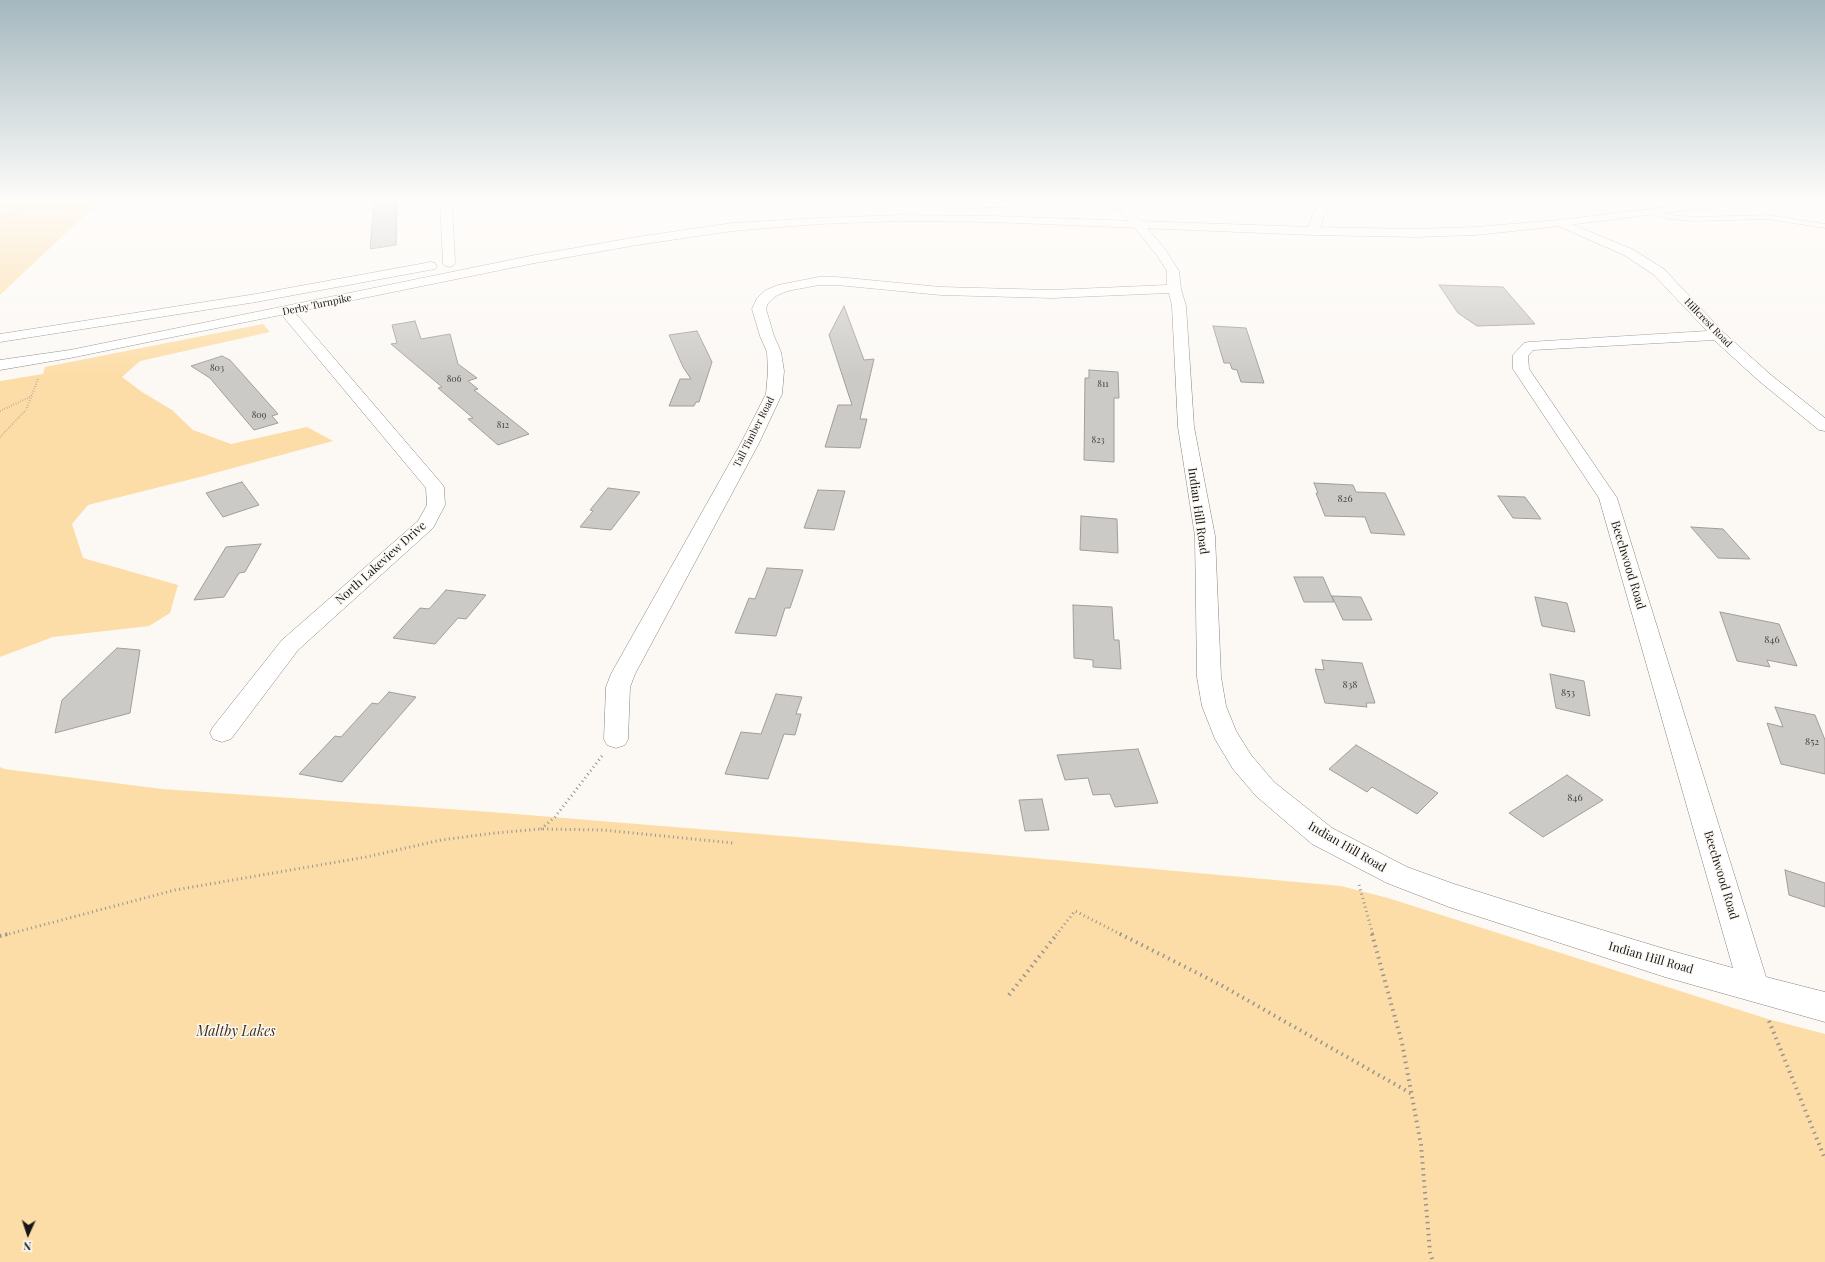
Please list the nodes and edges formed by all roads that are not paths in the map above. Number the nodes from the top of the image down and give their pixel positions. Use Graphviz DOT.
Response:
graph roads {
  1 [pos="449,260"];
  2 [pos="464,260"];
  3 [pos="531,260"];
  4 [pos="1167,260"];
  5 [pos="1640,260"];
  6 [pos="449,263"];
  7 [pos="1174,289"];
  8 [pos="286,311"];
  9 [pos="1718,335"];
  10 [pos="0,338"];
  11 [pos="0,365"];
  12 [pos="1825,426"];
  13 [pos="222,733"];
  14 [pos="616,738"];
  15 [pos="1754,987"];
  16 [pos="1825,1007"];
  1 -- 6 [label="main road"];
  2 -- 6 [label="main road, Derby Turnpike"];
  3 -- 8 [label="main road, Derby Turnpike"];
  4 -- 7 [label="main road, Indian Hill Road"];
  5 -- 9 [label="main road, Hillcrest Road"];
  6 -- 10 [label="main road, Derby Turnpike"];
  7 -- 14 [label="main road, Tall Timber Road"];
  7 -- 15 [label="main road, Indian Hill Road"];
  8 -- 11 [label="main road, Derby Turnpike"];
  8 -- 13 [label="main road, North Lakeview Drive"];
  9 -- 12 [label="main road, Hillcrest Road"];
  9 -- 15 [label="main road, Beechwood Road"];
  15 -- 16 [label="main road, Indian Hill Road"];
}
